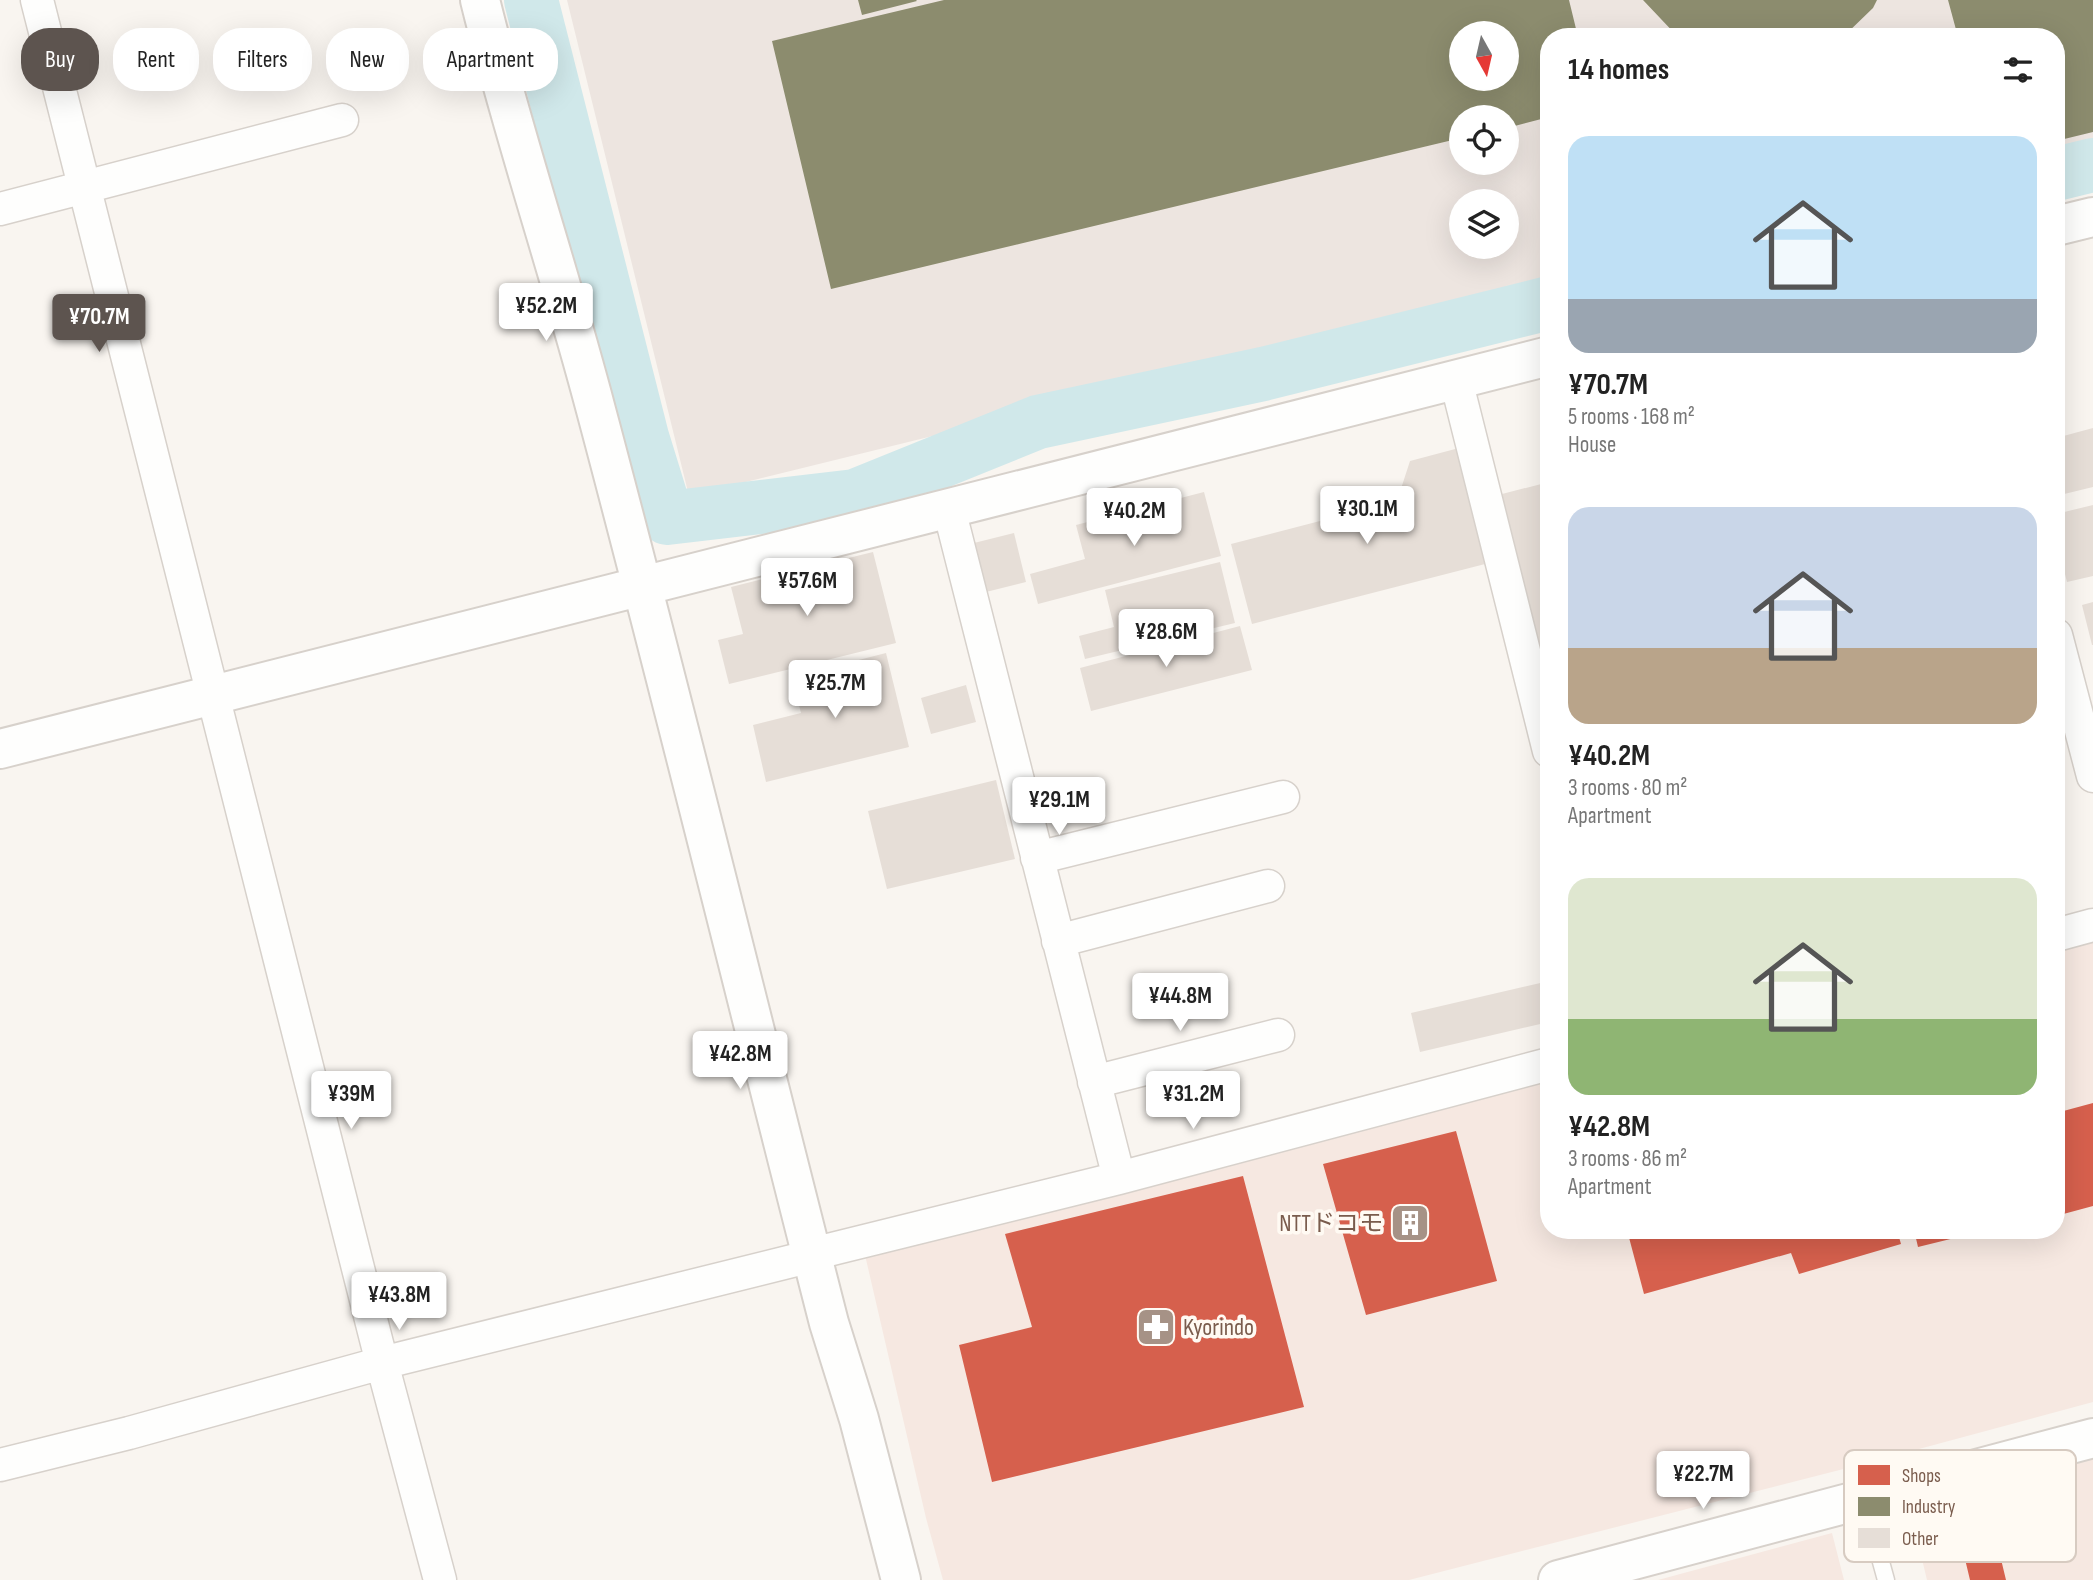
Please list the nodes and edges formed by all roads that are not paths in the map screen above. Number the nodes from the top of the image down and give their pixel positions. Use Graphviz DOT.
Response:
graph roads {
  1 [pos="37,0"];
  2 [pos="480,0"];
  3 [pos="342,120"];
  4 [pos="84,187"];
  5 [pos="0,209"];
  6 [pos="2093,217"];
  7 [pos="2065,224"];
  8 [pos="1540,358"];
  9 [pos="1456,380"];
  10 [pos="949,509"];
  11 [pos="643,586"];
  12 [pos="2065,669"];
  13 [pos="213,695"];
  14 [pos="1540,715"];
  15 [pos="0,749"];
  16 [pos="2093,776"];
  17 [pos="1283,797"];
  18 [pos="1037,858"];
  19 [pos="1268,886"];
  20 [pos="2093,925"];
  21 [pos="2065,933"];
  22 [pos="1058,941"];
  23 [pos="1278,1035"];
  24 [pos="1540,1066"];
  25 [pos="1094,1082"];
  26 [pos="1119,1178"];
  27 [pos="826,1250"];
  28 [pos="382,1363"];
  29 [pos="2093,1438"];
  30 [pos="2049,1450"];
  31 [pos="0,1465"];
  32 [pos="1844,1505"];
  33 [pos="1881,1562"];
  34 [pos="440,1580"];
  35 [pos="901,1580"];
  36 [pos="1558,1580"];
  37 [pos="1886,1580"];
  1 -- 4 [label="street"];
  2 -- 11 [label="street"];
  3 -- 4 [label="street"];
  4 -- 5 [label="street"];
  4 -- 13 [label="street"];
  6 -- 7 [label="street"];
  8 -- 9 [label="street"];
  9 -- 10 [label="street"];
  9 -- 14 [label="street"];
  10 -- 11 [label="street"];
  10 -- 18 [label="street"];
  11 -- 13 [label="street"];
  11 -- 27 [label="street"];
  12 -- 16 [label="street"];
  13 -- 15 [label="street"];
  13 -- 28 [label="street"];
  17 -- 18 [label="street"];
  18 -- 22 [label="street"];
  19 -- 22 [label="street"];
  20 -- 21 [label="street"];
  22 -- 25 [label="street"];
  23 -- 25 [label="street"];
  24 -- 26 [label="street"];
  25 -- 26 [label="street"];
  26 -- 27 [label="street"];
  27 -- 28 [label="street"];
  27 -- 35 [label="street"];
  28 -- 31 [label="street"];
  28 -- 34 [label="street"];
  29 -- 30 [label="street"];
  32 -- 36 [label="street"];
  33 -- 37 [label="lane"];
}
